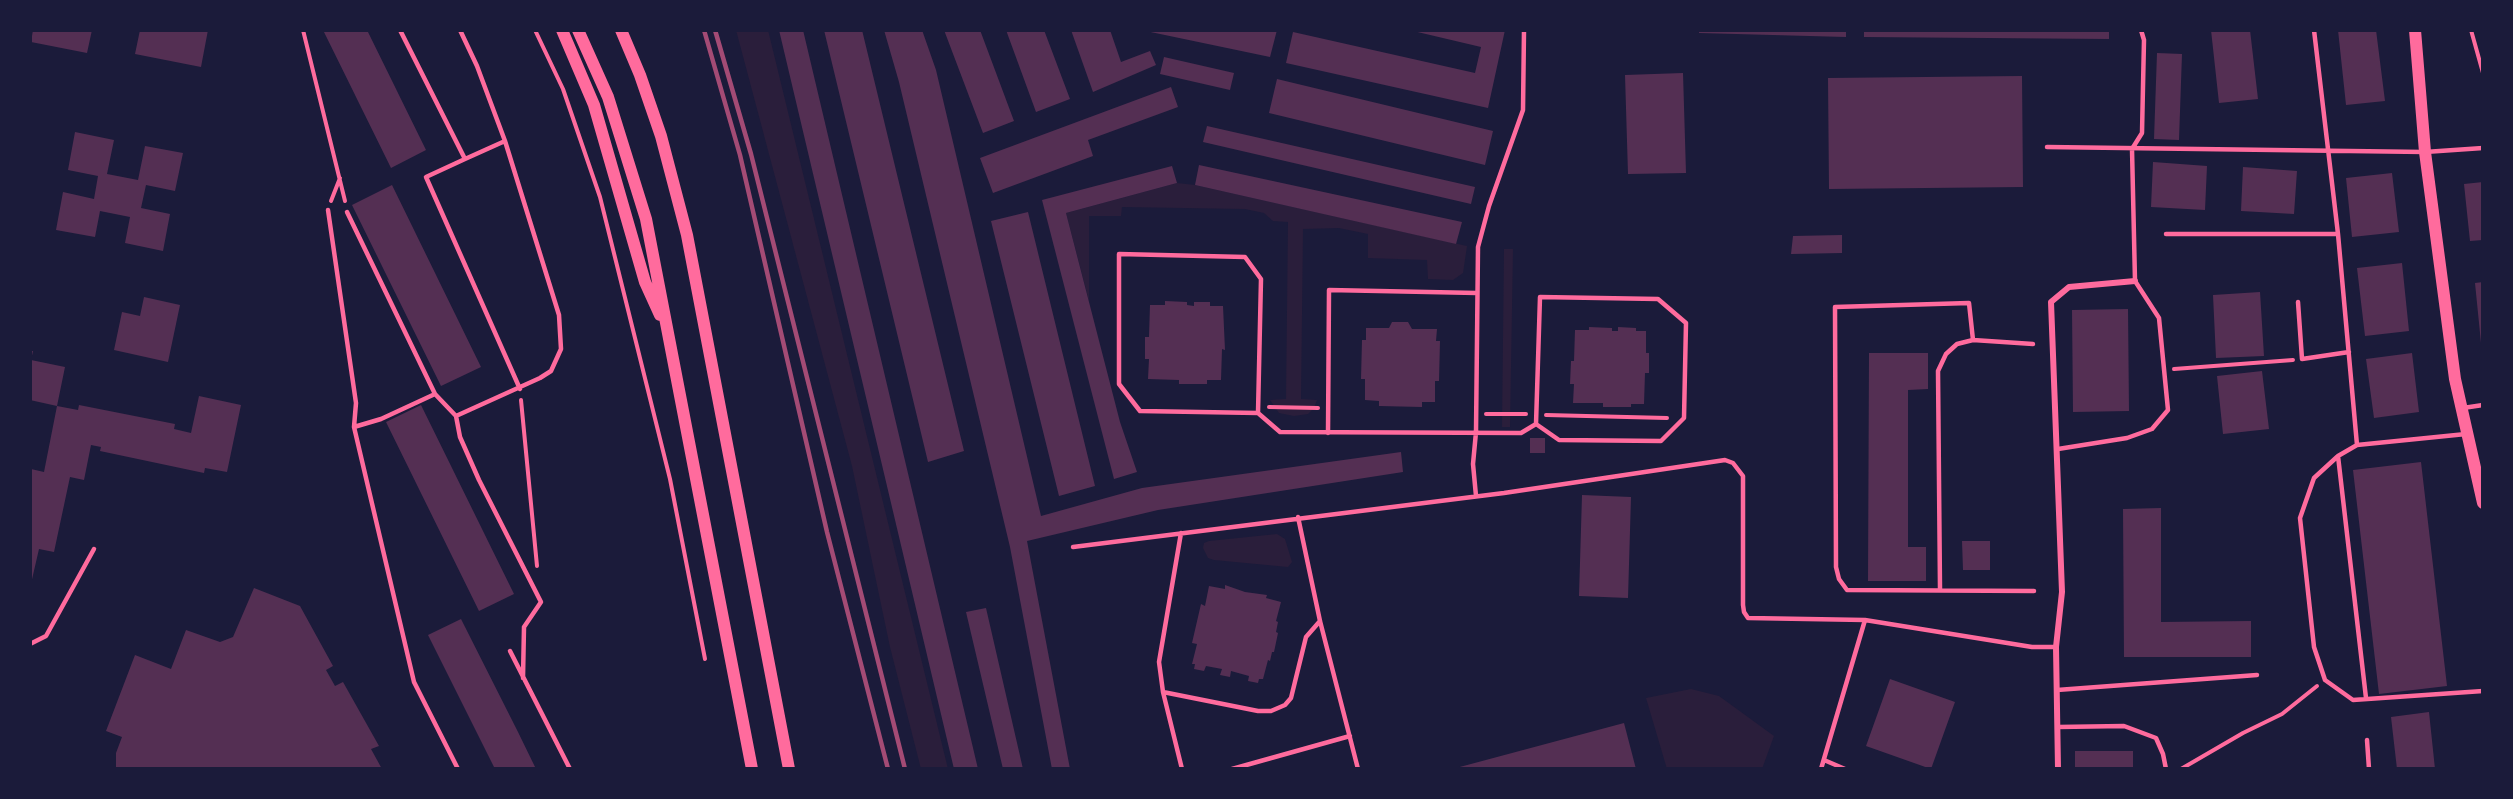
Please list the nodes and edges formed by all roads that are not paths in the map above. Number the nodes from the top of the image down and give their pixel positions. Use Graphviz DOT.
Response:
graph roads {
  1 [pos="400,30"];
  2 [pos="460,30"];
  3 [pos="562,30"];
  4 [pos="578,30"];
  5 [pos="622,30"];
  6 [pos="1524,30"];
  7 [pos="2141,30"];
  8 [pos="2314,30"];
  9 [pos="2417,30"];
  10 [pos="505,141"];
  11 [pos="2047,147"];
  12 [pos="2132,148"];
  13 [pos="2483,148"];
  14 [pos="2329,151"];
  15 [pos="2425,152"];
  16 [pos="465,159"];
  17 [pos="328,210"];
  18 [pos="347,212"];
  19 [pos="2166,234"];
  20 [pos="2338,234"];
  21 [pos="2135,281"];
  22 [pos="1477,293"];
  23 [pos="2298,302"];
  24 [pos="671,337"];
  25 [pos="1973,340"];
  26 [pos="2033,344"];
  27 [pos="2349,352"];
  28 [pos="520,389"];
  29 [pos="435,394"];
  30 [pos="2483,405"];
  31 [pos="2460,408"];
  32 [pos="1258,413"];
  33 [pos="456,416"];
  34 [pos="1536,424"];
  35 [pos="354,427"];
  36 [pos="1476,432"];
  37 [pos="1328,433"];
  38 [pos="2466,434"];
  39 [pos="2357,445"];
  40 [pos="2058,449"];
  41 [pos="2338,456"];
  42 [pos="1476,496"];
  43 [pos="2483,503"];
  44 [pos="1298,517"];
  45 [pos="1181,533"];
  46 [pos="1073,547"];
  47 [pos="94,549"];
  48 [pos="1940,589"];
  49 [pos="2034,591"];
  50 [pos="1864,620"];
  51 [pos="1320,621"];
  52 [pos="30,644"];
  53 [pos="2056,646"];
  54 [pos="510,651"];
  55 [pos="2257,675"];
  56 [pos="524,678"];
  57 [pos="2057,690"];
  58 [pos="2483,691"];
  59 [pos="1163,692"];
  60 [pos="2366,698"];
  61 [pos="2058,727"];
  62 [pos="1350,736"];
  63 [pos="2367,740"];
  64 [pos="1824,760"];
  65 [pos="458,769"];
  66 [pos="570,769"];
  67 [pos="752,769"];
  68 [pos="789,769"];
  69 [pos="1182,769"];
  70 [pos="1232,769"];
  71 [pos="1359,769"];
  72 [pos="1821,769"];
  73 [pos="1845,769"];
  74 [pos="2058,769"];
  75 [pos="2166,769"];
  76 [pos="2369,769"];
  1 -- 16 [label="lane"];
  2 -- 10 [label="lane"];
  3 -- 24 [label="main road"];
  4 -- 24 [label="main road"];
  5 -- 68 [label="main road"];
  6 -- 22 [label="lane"];
  7 -- 12 [label="lane"];
  8 -- 14 [label="lane"];
  9 -- 15 [label="main road"];
  10 -- 16 [label="lane"];
  10 -- 28 [label="lane"];
  11 -- 12 [label="lane"];
  12 -- 14 [label="lane"];
  12 -- 21 [label="lane"];
  13 -- 15 [label="lane"];
  14 -- 15 [label="lane"];
  14 -- 20 [label="lane"];
  15 -- 31 [label="main road"];
  16 -- 28 [label="lane"];
  17 -- 35 [label="lane"];
  18 -- 29 [label="lane"];
  19 -- 20 [label="lane"];
  20 -- 27 [label="lane"];
  21 -- 40 [label="street"];
  21 -- 40 [label="lane"];
  22 -- 36 [label="lane"];
  22 -- 37 [label="lane"];
  23 -- 27 [label="lane"];
  24 -- 67 [label="main road"];
  25 -- 26 [label="lane"];
  25 -- 48 [label="lane"];
  25 -- 48 [label="lane"];
  27 -- 39 [label="lane"];
  28 -- 33 [label="lane"];
  29 -- 33 [label="lane"];
  29 -- 35 [label="lane"];
  30 -- 31 [label="lane"];
  31 -- 38 [label="main road"];
  32 -- 32 [label="lane"];
  32 -- 37 [label="lane"];
  33 -- 56 [label="lane"];
  34 -- 34 [label="lane"];
  34 -- 36 [label="lane"];
  35 -- 65 [label="lane"];
  36 -- 37 [label="lane"];
  36 -- 42 [label="lane"];
  38 -- 39 [label="lane"];
  38 -- 43 [label="main road"];
  39 -- 41 [label="lane"];
  40 -- 53 [label="street"];
  41 -- 60 [label="lane"];
  41 -- 60 [label="lane"];
  42 -- 44 [label="lane"];
  42 -- 50 [label="lane"];
  44 -- 45 [label="lane"];
  44 -- 51 [label="lane"];
  45 -- 46 [label="lane"];
  45 -- 59 [label="lane"];
  47 -- 52 [label="lane"];
  48 -- 49 [label="lane"];
  50 -- 53 [label="lane"];
  50 -- 64 [label="lane"];
  51 -- 59 [label="lane"];
  51 -- 62 [label="lane"];
  53 -- 57 [label="street"];
  54 -- 56 [label="lane"];
  55 -- 57 [label="lane"];
  56 -- 66 [label="lane"];
  57 -- 61 [label="street"];
  58 -- 60 [label="lane"];
  59 -- 69 [label="lane"];
  61 -- 74 [label="street"];
  61 -- 75 [label="lane"];
  62 -- 70 [label="lane"];
  62 -- 71 [label="lane"];
  63 -- 76 [label="lane"];
  64 -- 72 [label="lane"];
  64 -- 73 [label="lane"];
}
